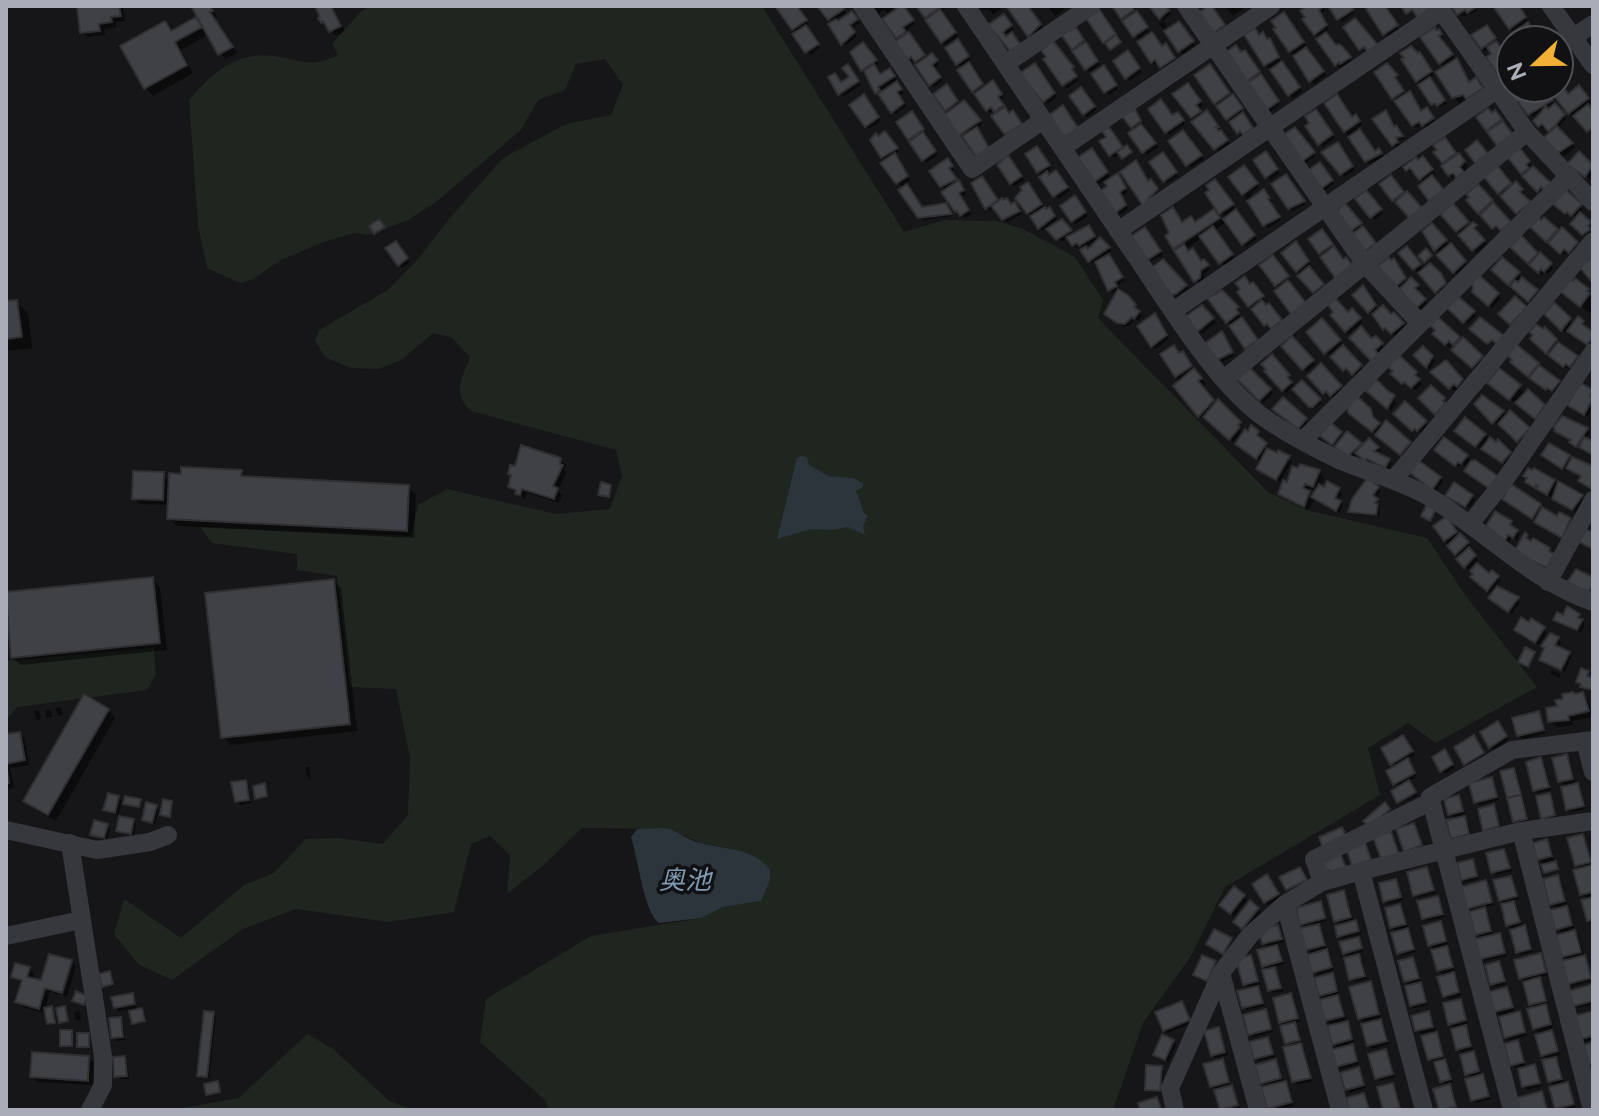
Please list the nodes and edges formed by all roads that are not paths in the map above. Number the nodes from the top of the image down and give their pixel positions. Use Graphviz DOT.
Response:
graph roads {
  1 [pos="862,6"];
  2 [pos="966,6"];
  3 [pos="1091,6"];
  4 [pos="1186,6"];
  5 [pos="1271,6"];
  6 [pos="1440,9"];
  7 [pos="1593,24"];
  8 [pos="1575,36"];
  9 [pos="1213,45"];
  10 [pos="1575,50"];
  11 [pos="1005,64"];
  12 [pos="1593,65"];
  13 [pos="1495,75"];
  14 [pos="1495,90"];
  15 [pos="1513,104"];
  16 [pos="1043,120"];
  17 [pos="1270,128"];
  18 [pos="1527,132"];
  19 [pos="1062,148"];
  20 [pos="1568,177"];
  21 [pos="1593,202"];
  22 [pos="1324,208"];
  23 [pos="1118,231"];
  24 [pos="1593,241"];
  25 [pos="1364,263"];
  26 [pos="1173,311"];
  27 [pos="1419,322"];
  28 [pos="1593,352"];
  29 [pos="1224,379"];
  30 [pos="1302,441"];
  31 [pos="1394,479"];
  32 [pos="1593,500"];
  33 [pos="1470,524"];
  34 [pos="1548,582"];
  35 [pos="1593,602"];
  36 [pos="1589,740"];
  37 [pos="1593,772"];
  38 [pos="1432,801"];
  39 [pos="1593,821"];
  40 [pos="6,830"];
  41 [pos="1521,831"];
  42 [pos="168,835"];
  43 [pos="70,843"];
  44 [pos="1443,849"];
  45 [pos="1361,871"];
  46 [pos="1322,882"];
  47 [pos="1285,904"];
  48 [pos="81,920"];
  49 [pos="6,936"];
  50 [pos="1221,973"];
  51 [pos="90,1110"];
  52 [pos="1175,1110"];
  53 [pos="1258,1110"];
  54 [pos="1340,1110"];
  55 [pos="1424,1110"];
  56 [pos="1512,1110"];
  57 [pos="1592,1110"];
  1 -- 16 [label="street"];
  2 -- 11 [label="street"];
  3 -- 11 [label="street"];
  4 -- 9 [label="street"];
  5 -- 9 [label="street"];
  6 -- 13 [label="street"];
  6 -- 17 [label="street"];
  7 -- 8 [label="street"];
  9 -- 17 [label="street"];
  9 -- 19 [label="street"];
  10 -- 12 [label="street"];
  11 -- 16 [label="street"];
  14 -- 22 [label="street"];
  15 -- 18 [label="street"];
  16 -- 19 [label="street"];
  17 -- 22 [label="street"];
  17 -- 23 [label="street"];
  18 -- 20 [label="street"];
  18 -- 25 [label="street"];
  19 -- 23 [label="street"];
  20 -- 21 [label="street"];
  20 -- 27 [label="street"];
  22 -- 25 [label="street"];
  22 -- 26 [label="street"];
  23 -- 26 [label="street"];
  24 -- 31 [label="street"];
  25 -- 27 [label="street"];
  25 -- 29 [label="street"];
  26 -- 29 [label="street"];
  27 -- 30 [label="street"];
  28 -- 33 [label="street"];
  29 -- 30 [label="street"];
  30 -- 31 [label="street"];
  31 -- 33 [label="street"];
  32 -- 34 [label="street"];
  33 -- 34 [label="street"];
  34 -- 35 [label="street"];
  36 -- 37 [label="street"];
  36 -- 38 [label="street"];
  38 -- 44 [label="street"];
  38 -- 46 [label="street"];
  39 -- 41 [label="street"];
  40 -- 43 [label="street"];
  41 -- 44 [label="street"];
  41 -- 57 [label="street"];
  42 -- 43 [label="street"];
  43 -- 48 [label="street"];
  44 -- 45 [label="street"];
  44 -- 56 [label="street"];
  45 -- 46 [label="street"];
  45 -- 55 [label="street"];
  46 -- 47 [label="street"];
  47 -- 50 [label="street"];
  47 -- 54 [label="street"];
  48 -- 49 [label="street"];
  48 -- 51 [label="street"];
  50 -- 52 [label="street"];
  50 -- 53 [label="street"];
}
